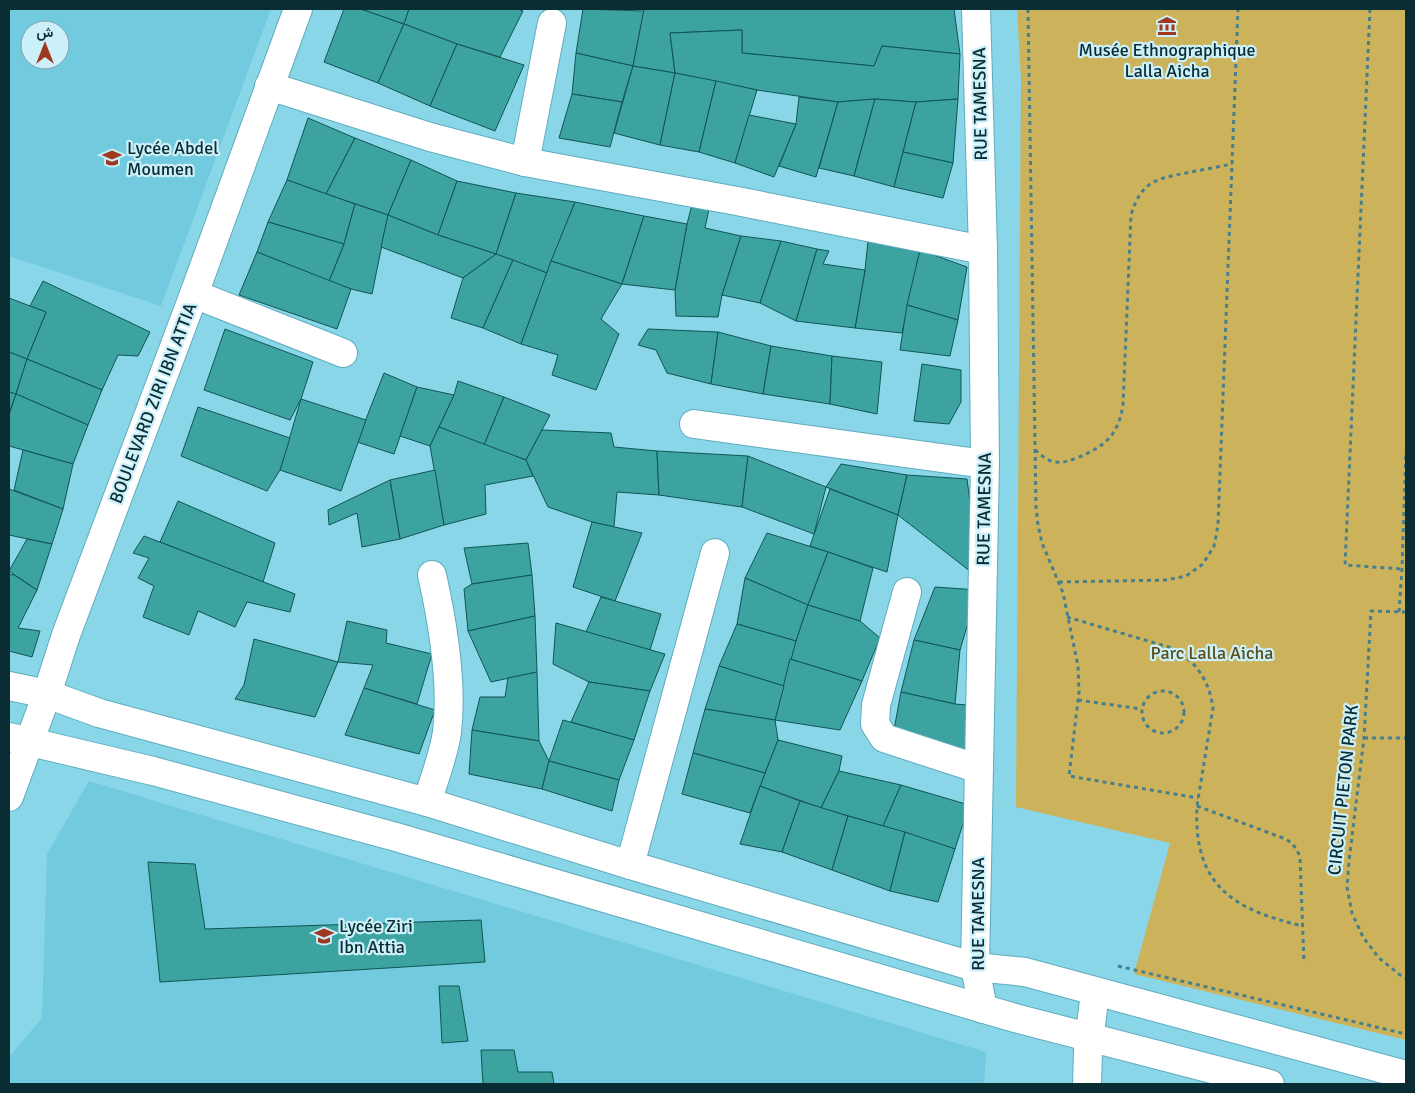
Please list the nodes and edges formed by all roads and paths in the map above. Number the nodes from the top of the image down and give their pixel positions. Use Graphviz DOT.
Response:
graph roads {
  1 [pos="298,9"];
  2 [pos="976,9"];
  3 [pos="1028,9"];
  4 [pos="1238,9"];
  5 [pos="1370,9"];
  6 [pos="552,23"];
  7 [pos="269,86"];
  8 [pos="525,162"];
  9 [pos="1232,164"];
  10 [pos="983,250"];
  11 [pos="194,294"];
  12 [pos="342,353"];
  13 [pos="694,424"];
  14 [pos="1035,450"];
  15 [pos="1406,451"];
  16 [pos="985,464"];
  17 [pos="715,553"];
  18 [pos="1402,570"];
  19 [pos="432,575"];
  20 [pos="1059,582"];
  21 [pos="908,592"];
  22 [pos="1399,612"];
  23 [pos="1406,612"];
  24 [pos="1067,617"];
  25 [pos="9,686"];
  26 [pos="48,694"];
  27 [pos="1078,700"];
  28 [pos="1141,709"];
  29 [pos="1364,738"];
  30 [pos="1406,738"];
  31 [pos="19,740"];
  32 [pos="979,769"];
  33 [pos="9,797"];
  34 [pos="1198,798"];
  35 [pos="427,802"];
  36 [pos="1197,806"];
  37 [pos="630,865"];
  38 [pos="1303,926"];
  39 [pos="1304,963"];
  40 [pos="975,966"];
  41 [pos="1117,966"];
  42 [pos="1406,978"];
  43 [pos="1095,992"];
  44 [pos="983,1009"];
  45 [pos="1406,1034"];
  46 [pos="1089,1038"];
  47 [pos="1406,1075"];
  48 [pos="1087,1084"];
  49 [pos="1270,1084"];
  1 -- 7 [label="street, BOULEVARD ZIRI IBN ATTIA"];
  2 -- 10 [label="street, RUE TAMESNA"];
  3 -- 14 [label="path"];
  4 -- 9 [label="path"];
  5 -- 18 [label="path"];
  6 -- 8 [label="street"];
  7 -- 8 [label="street"];
  7 -- 11 [label="street, BOULEVARD ZIRI IBN ATTIA"];
  8 -- 10 [label="street"];
  9 -- 14 [label="path"];
  9 -- 20 [label="path"];
  10 -- 16 [label="street, RUE TAMESNA"];
  11 -- 12 [label="street"];
  11 -- 26 [label="street, BOULEVARD ZIRI IBN ATTIA"];
  13 -- 16 [label="street"];
  14 -- 20 [label="path"];
  15 -- 18 [label="path"];
  16 -- 32 [label="street, RUE TAMESNA"];
  17 -- 37 [label="street"];
  18 -- 22 [label="path"];
  19 -- 35 [label="street"];
  20 -- 24 [label="path"];
  21 -- 32 [label="street"];
  22 -- 23 [label="path, CIRCUIT PIETON PARK"];
  22 -- 29 [label="path, CIRCUIT PIETON PARK"];
  24 -- 27 [label="path"];
  24 -- 34 [label="path"];
  25 -- 26 [label="street"];
  26 -- 31 [label="street, BOULEVARD ZIRI IBN ATTIA"];
  26 -- 35 [label="street"];
  27 -- 28 [label="path"];
  27 -- 34 [label="path"];
  28 -- 28 [label="path"];
  29 -- 30 [label="path"];
  29 -- 42 [label="path, CIRCUIT PIETON PARK"];
  31 -- 33 [label="street, BOULEVARD ZIRI IBN ATTIA"];
  31 -- 44 [label="street"];
  32 -- 40 [label="street, RUE TAMESNA"];
  34 -- 36 [label="path"];
  35 -- 37 [label="street"];
  36 -- 38 [label="path"];
  36 -- 38 [label="path"];
  37 -- 40 [label="street"];
  38 -- 39 [label="path"];
  40 -- 43 [label="street"];
  40 -- 44 [label="street, RUE TAMESNA"];
  41 -- 45 [label="path"];
  43 -- 46 [label="street"];
  43 -- 47 [label="street"];
  44 -- 46 [label="street"];
  46 -- 48 [label="street"];
  46 -- 49 [label="street"];
}
